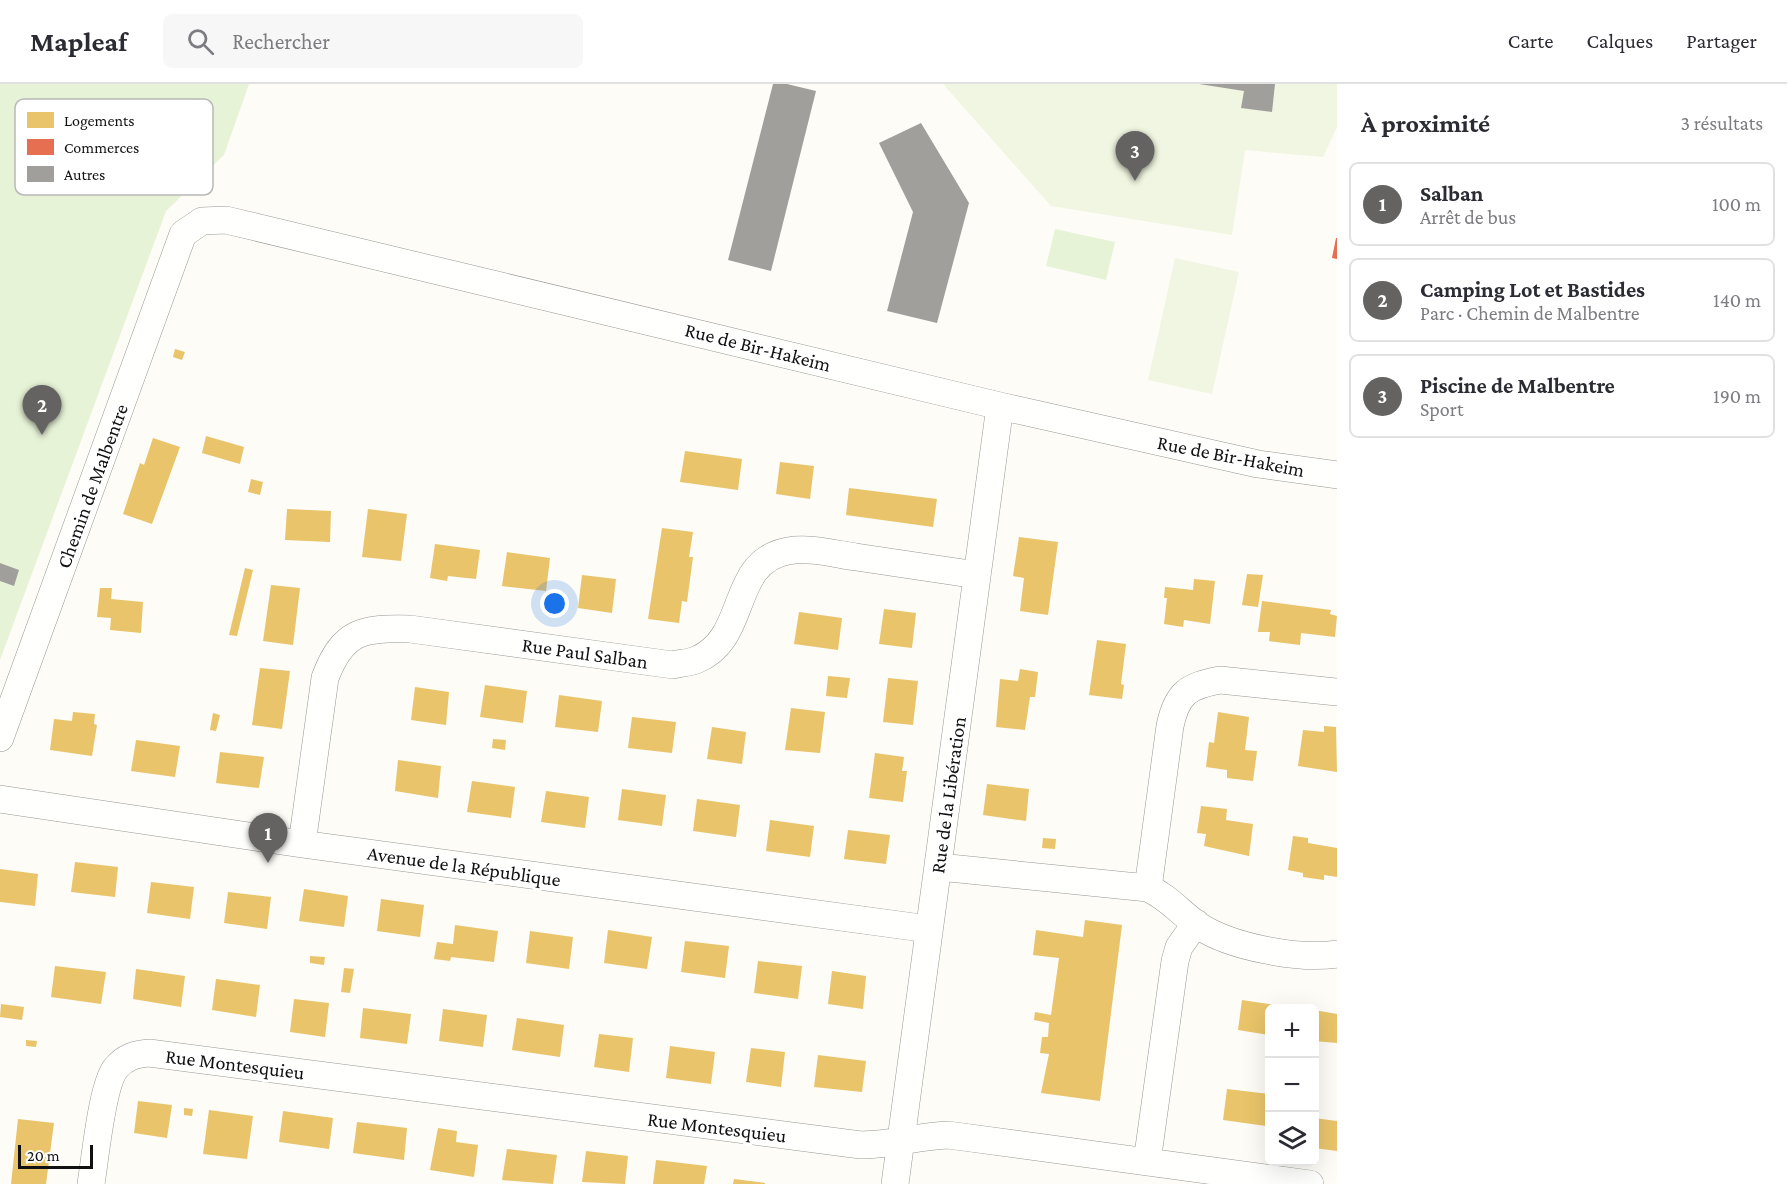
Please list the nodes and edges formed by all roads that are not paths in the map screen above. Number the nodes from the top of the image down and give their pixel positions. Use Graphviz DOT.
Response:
graph roads {
  1 [pos="183,234"];
  2 [pos="1000,406"];
  3 [pos="1337,475"];
  4 [pos="977,576"];
  5 [pos="1337,692"];
  6 [pos="0,738"];
  7 [pos="0,799"];
  8 [pos="302,844"];
  9 [pos="939,867"];
  10 [pos="1148,888"];
  11 [pos="1196,923"];
  12 [pos="928,929"];
  13 [pos="1337,954"];
  14 [pos="900,1143"];
  15 [pos="1147,1161"];
  16 [pos="91,1184"];
  17 [pos="895,1184"];
  18 [pos="1310,1184"];
  1 -- 2 [label="street, Rue de Bir-Hakeim"];
  1 -- 6 [label="street, Chemin de Malbentre"];
  2 -- 3 [label="street, Rue de Bir-Hakeim"];
  2 -- 4 [label="street, Rue de la Libération"];
  4 -- 8 [label="street, Rue Paul Salban"];
  4 -- 9 [label="street, Rue de la Libération"];
  5 -- 10 [label="street"];
  7 -- 8 [label="street, Avenue de la République"];
  8 -- 12 [label="street, Avenue de la République"];
  9 -- 10 [label="street"];
  9 -- 12 [label="street, Rue de la Libération"];
  10 -- 11 [label="street"];
  11 -- 13 [label="street"];
  11 -- 15 [label="street"];
  12 -- 14 [label="street, Rue de la Libération"];
  14 -- 15 [label="street, Rue Montesquieu"];
  14 -- 16 [label="street, Rue Montesquieu"];
  14 -- 17 [label="street, Rue de la Libération"];
  15 -- 18 [label="street, Rue Montesquieu"];
}
